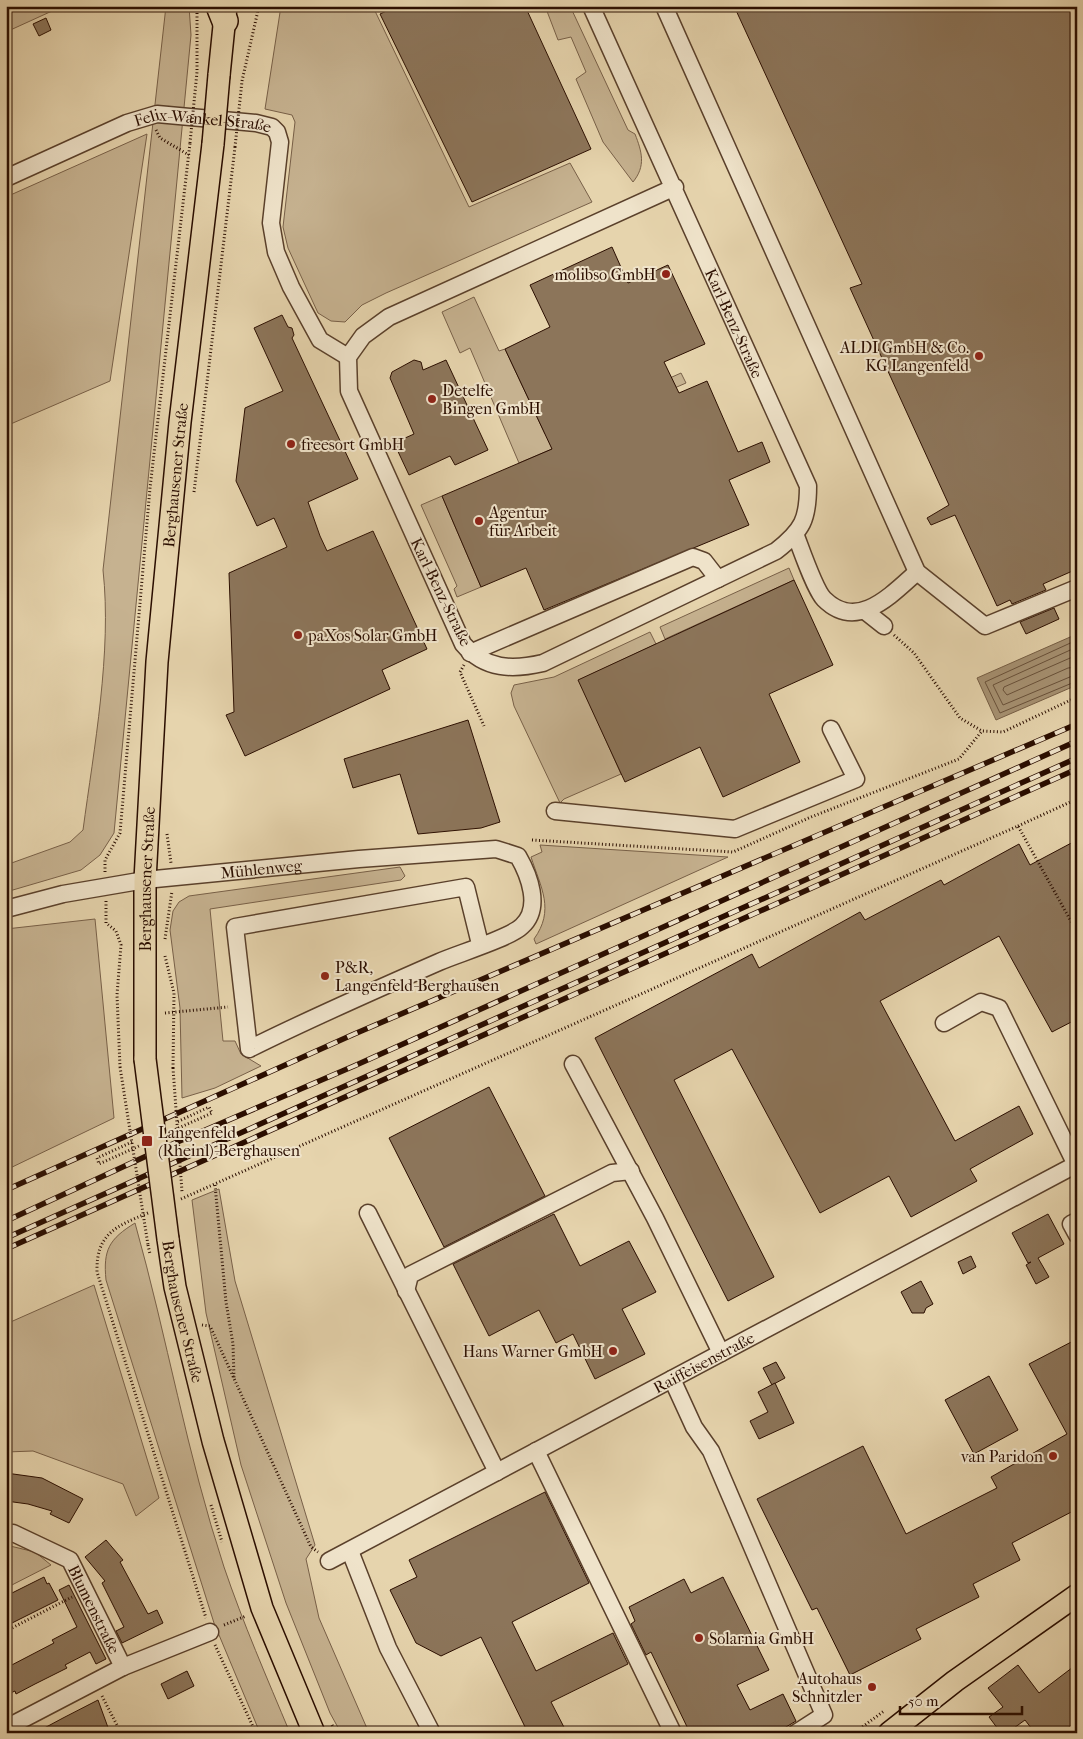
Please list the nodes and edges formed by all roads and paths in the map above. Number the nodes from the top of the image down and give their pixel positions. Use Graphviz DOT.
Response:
graph roads {
  1 [pos="197,6"];
  2 [pos="259,6"];
  3 [pos="591,6"];
  4 [pos="664,6"];
  5 [pos="225,10"];
  6 [pos="160,138"];
  7 [pos="190,143"];
  8 [pos="189,155"];
  9 [pos="6,178"];
  10 [pos="675,187"];
  11 [pos="348,357"];
  12 [pos="194,494"];
  13 [pos="796,536"];
  14 [pos="917,572"];
  15 [pos="718,579"];
  16 [pos="1077,588"];
  17 [pos="865,611"];
  18 [pos="884,626"];
  19 [pos="470,653"];
  20 [pos="1077,697"];
  21 [pos="484,726"];
  22 [pos="831,729"];
  23 [pos="1077,799"];
  24 [pos="555,811"];
  25 [pos="1018,826"];
  26 [pos="166,829"];
  27 [pos="172,877"];
  28 [pos="145,880"];
  29 [pos="6,909"];
  30 [pos="1077,932"];
  31 [pos="165,943"];
  32 [pos="480,944"];
  33 [pos="165,952"];
  34 [pos="244,1005"];
  35 [pos="174,1012"];
  36 [pos="165,1013"];
  37 [pos="944,1023"];
  38 [pos="119,1041"];
  39 [pos="127,1041"];
  40 [pos="573,1064"];
  41 [pos="120,1067"];
  42 [pos="177,1122"];
  43 [pos="188,1124"];
  44 [pos="132,1142"];
  45 [pos="121,1154"];
  46 [pos="1076,1165"];
  47 [pos="631,1172"];
  48 [pos="215,1185"];
  49 [pos="152,1211"];
  50 [pos="368,1213"];
  51 [pos="1077,1221"];
  52 [pos="1077,1235"];
  53 [pos="158,1242"];
  54 [pos="406,1291"];
  55 [pos="204,1334"];
  56 [pos="722,1353"];
  57 [pos="672,1379"];
  58 [pos="234,1380"];
  59 [pos="536,1451"];
  60 [pos="497,1472"];
  61 [pos="6,1534"];
  62 [pos="350,1551"];
  63 [pos="329,1561"];
  64 [pos="86,1590"];
  65 [pos="1077,1595"];
  66 [pos="246,1616"];
  67 [pos="6,1631"];
  68 [pos="210,1632"];
  69 [pos="123,1667"];
  70 [pos="94,1682"];
  71 [pos="322,1726"];
  72 [pos="6,1728"];
  73 [pos="890,1732"];
  74 [pos="121,1733"];
  75 [pos="256,1733"];
  76 [pos="336,1733"];
  77 [pos="432,1733"];
  78 [pos="673,1733"];
  79 [pos="796,1733"];
  1 -- 7 [label="path, bridge"];
  2 -- 12 [label="path, bridge"];
  3 -- 10 [label="street, Karl-Benz-Straße"];
  4 -- 14 [label="street"];
  5 -- 28 [label="main road, Berghausener Straße, bridge"];
  6 -- 8 [label="path"];
  9 -- 11 [label="street, Felix-Wankel-Straße"];
  10 -- 11 [label="street"];
  10 -- 13 [label="street, Karl-Benz-Straße"];
  11 -- 19 [label="street, Karl-Benz-Straße"];
  13 -- 15 [label="street, Karl-Benz-Straße"];
  13 -- 17 [label="street"];
  14 -- 16 [label="street"];
  14 -- 17 [label="street"];
  15 -- 19 [label="street, Karl-Benz-Straße"];
  15 -- 19 [label="street"];
  17 -- 18 [label="street"];
  18 -- 20 [label="path"];
  19 -- 21 [label="path"];
  22 -- 24 [label="street"];
  23 -- 25 [label="path"];
  25 -- 30 [label="path"];
  25 -- 48 [label="path"];
  26 -- 27 [label="path"];
  27 -- 28 [label="street, Mühlenweg"];
  27 -- 31 [label="path"];
  27 -- 32 [label="street, Mühlenweg"];
  28 -- 29 [label="street, Mühlenweg"];
  28 -- 53 [label="main road, Berghausener Straße, bridge"];
  32 -- 34 [label="street"];
  32 -- 34 [label="street"];
  33 -- 35 [label="path"];
  34 -- 35 [label="path"];
  35 -- 36 [label="path"];
  35 -- 42 [label="path, bridge"];
  37 -- 46 [label="street"];
  38 -- 39 [label="path"];
  40 -- 47 [label="street"];
  41 -- 44 [label="path, bridge"];
  42 -- 43 [label="path"];
  42 -- 48 [label="path, bridge"];
  44 -- 45 [label="path"];
  44 -- 53 [label="path, bridge"];
  46 -- 56 [label="street, Raiffeisenstraße"];
  47 -- 54 [label="street"];
  47 -- 56 [label="street"];
  48 -- 58 [label="path"];
  49 -- 68 [label="path"];
  50 -- 54 [label="street"];
  51 -- 52 [label="street"];
  53 -- 71 [label="main road, Berghausener Straße"];
  54 -- 60 [label="street"];
  55 -- 58 [label="path"];
  56 -- 57 [label="street, Raiffeisenstraße"];
  57 -- 59 [label="street, Raiffeisenstraße"];
  57 -- 79 [label="street"];
  58 -- 63 [label="path"];
  59 -- 60 [label="street, Raiffeisenstraße"];
  59 -- 78 [label="street"];
  60 -- 62 [label="street, Raiffeisenstraße"];
  61 -- 64 [label="street, Blumenstraße"];
  62 -- 63 [label="street, Raiffeisenstraße"];
  62 -- 77 [label="street"];
  64 -- 67 [label="path"];
  64 -- 69 [label="street, Blumenstraße"];
  65 -- 73 [label="main road"];
  66 -- 68 [label="path"];
  68 -- 69 [label="street, Blumenstraße"];
  68 -- 75 [label="path"];
  69 -- 70 [label="street, Blumenstraße"];
  70 -- 72 [label="street, Blumenstraße"];
  70 -- 74 [label="path"];
  71 -- 76 [label="path"];
}
